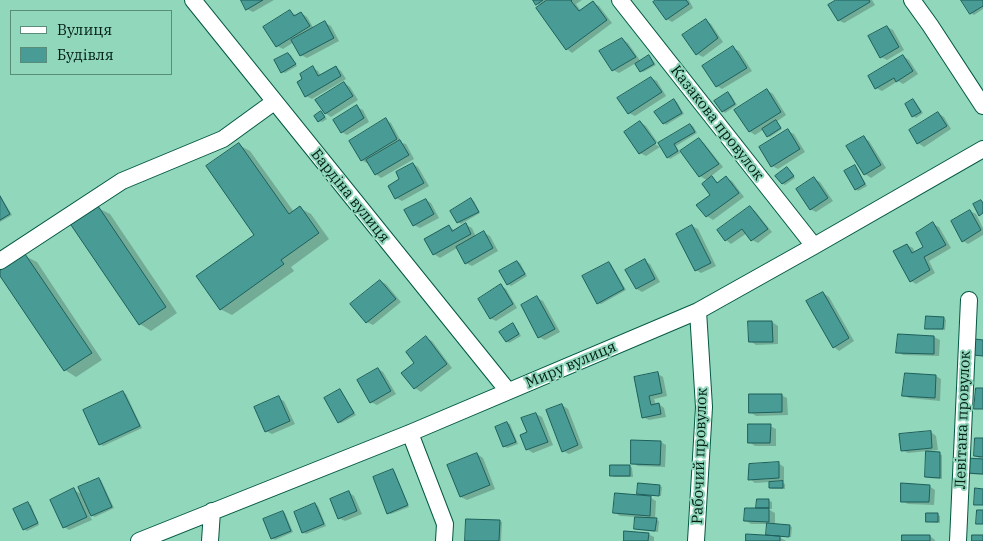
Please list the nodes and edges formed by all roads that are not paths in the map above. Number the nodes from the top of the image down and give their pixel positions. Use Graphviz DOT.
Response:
graph roads {
  1 [pos="192,0"];
  2 [pos="620,0"];
  3 [pos="912,0"];
  4 [pos="274,102"];
  5 [pos="983,106"];
  6 [pos="983,149"];
  7 [pos="814,246"];
  8 [pos="0,261"];
  9 [pos="969,300"];
  10 [pos="698,311"];
  11 [pos="508,391"];
  12 [pos="410,433"];
  13 [pos="212,511"];
  14 [pos="139,541"];
  15 [pos="210,541"];
  16 [pos="444,541"];
  17 [pos="696,541"];
  18 [pos="958,541"];
  1 -- 4 [label="street, Бардіна вулиця"];
  2 -- 7 [label="street, Казакова провулок"];
  3 -- 5 [label="street"];
  4 -- 8 [label="street"];
  4 -- 11 [label="street, Бардіна вулиця"];
  6 -- 7 [label="street, Миру вулиця"];
  7 -- 10 [label="street, Миру вулиця"];
  9 -- 18 [label="street, Левітана провулок"];
  10 -- 11 [label="street, Миру вулиця"];
  10 -- 17 [label="street, Рабочий провулок"];
  11 -- 12 [label="street, Миру вулиця"];
  12 -- 13 [label="street, Миру вулиця"];
  12 -- 16 [label="street"];
  13 -- 14 [label="street, Миру вулиця"];
  13 -- 15 [label="street"];
}
